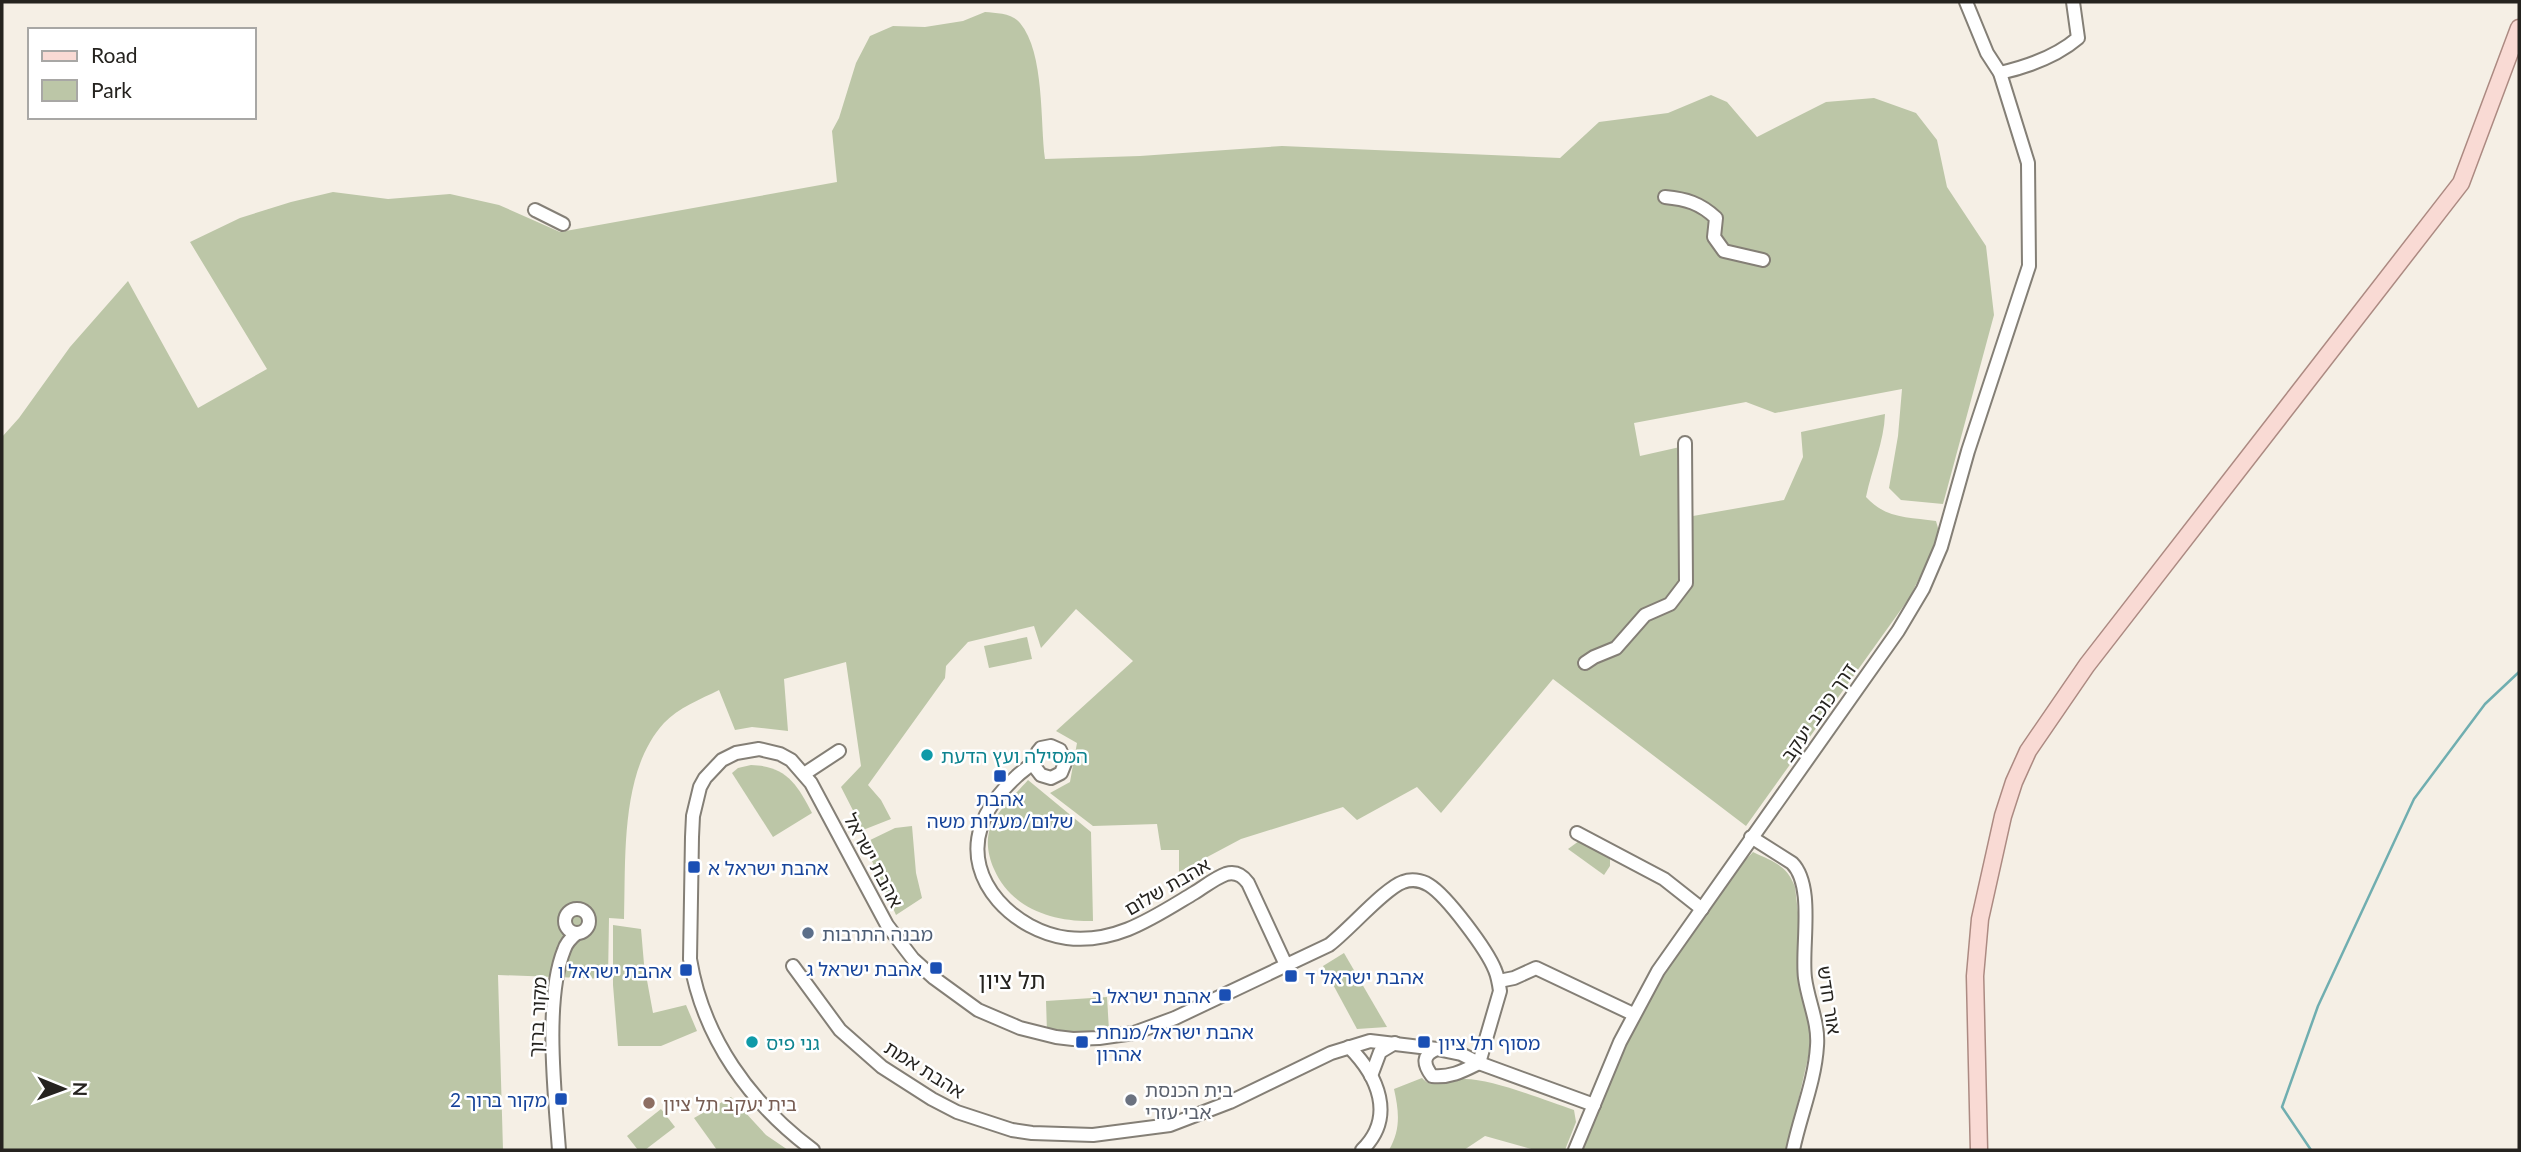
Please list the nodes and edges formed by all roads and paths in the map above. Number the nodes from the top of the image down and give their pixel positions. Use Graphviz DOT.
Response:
graph roads {
  1 [pos="1966,2"];
  2 [pos="2073,2"];
  3 [pos="2519,28"];
  4 [pos="2000,74"];
  5 [pos="1665,197"];
  6 [pos="535,211"];
  7 [pos="563,224"];
  8 [pos="1763,260"];
  9 [pos="1685,443"];
  10 [pos="1585,663"];
  11 [pos="839,751"];
  12 [pos="1035,766"];
  13 [pos="804,774"];
  14 [pos="1577,833"];
  15 [pos="1751,837"];
  16 [pos="1702,909"];
  17 [pos="572,930"];
  18 [pos="1286,965"];
  19 [pos="793,966"];
  20 [pos="1499,981"];
  21 [pos="1633,1014"];
  22 [pos="1395,1043"];
  23 [pos="1349,1047"];
  24 [pos="1437,1049"];
  25 [pos="1479,1063"];
  26 [pos="1371,1076"];
  27 [pos="1594,1105"];
  28 [pos="559,1150"];
  29 [pos="813,1150"];
  30 [pos="1362,1150"];
  31 [pos="1575,1150"];
  32 [pos="1793,1150"];
  33 [pos="1979,1150"];
  1 -- 4 [label="street, דרך כוכב יעקב"];
  2 -- 4 [label="street"];
  3 -- 33 [label="main road"];
  4 -- 15 [label="street, דרך כוכב יעקב"];
  5 -- 8 [label="street"];
  6 -- 7 [label="street"];
  9 -- 10 [label="street"];
  11 -- 13 [label="street"];
  12 -- 18 [label="street, אהבת שלום"];
  13 -- 18 [label="street, אהבת ישראל"];
  13 -- 29 [label="street, אהבת ישראל"];
  14 -- 16 [label="street"];
  15 -- 16 [label="street, דרך כוכב יעקב"];
  15 -- 32 [label="street, אור חדש"];
  16 -- 21 [label="street, דרך כוכב יעקב"];
  17 -- 28 [label="street, מקור ברוך"];
  18 -- 20 [label="street, אהבת ישראל"];
  19 -- 23 [label="street, אהבת אמת"];
  20 -- 21 [label="street"];
  20 -- 25 [label="street"];
  21 -- 27 [label="street, דרך כוכב יעקב"];
  22 -- 23 [label="street, אהבת אמת"];
  22 -- 24 [label="street, אהבת אמת"];
  22 -- 26 [label="street"];
  23 -- 26 [label="street"];
  24 -- 25 [label="street, אהבת אמת"];
  24 -- 25 [label="street"];
  25 -- 27 [label="street, אהבת אמת"];
  26 -- 30 [label="street"];
  27 -- 31 [label="street, דרך כוכב יעקב"];
}
